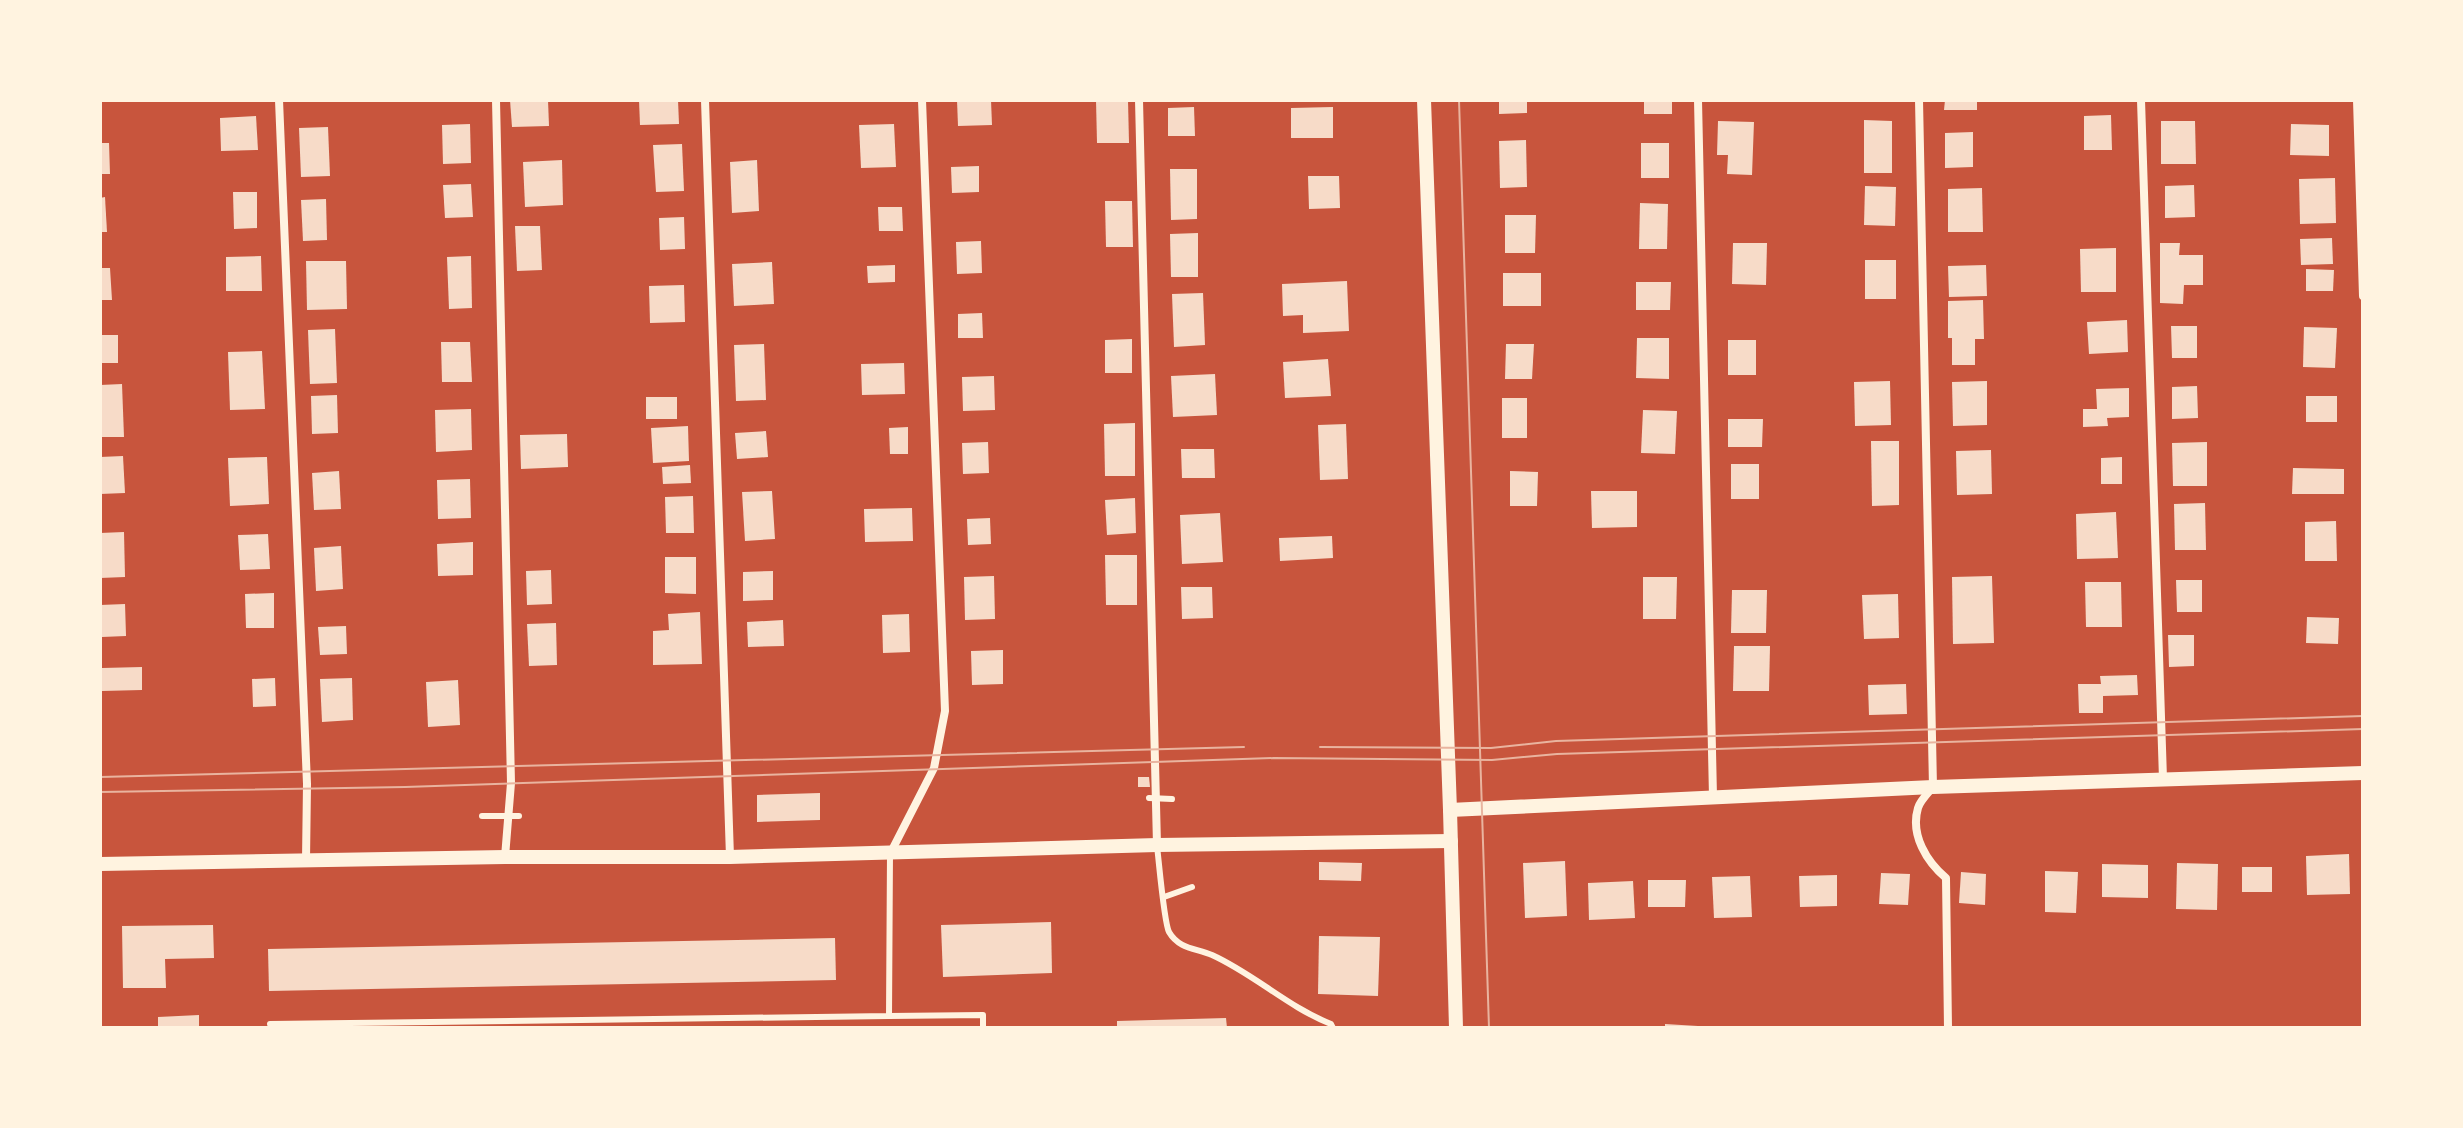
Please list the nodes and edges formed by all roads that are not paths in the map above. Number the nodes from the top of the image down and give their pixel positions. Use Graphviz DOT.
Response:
graph roads {
  1 [pos="279,100"];
  2 [pos="496,100"];
  3 [pos="705,100"];
  4 [pos="922,100"];
  5 [pos="1139,100"];
  6 [pos="1424,100"];
  7 [pos="1698,100"];
  8 [pos="1919,100"];
  9 [pos="2141,100"];
  10 [pos="2357,100"];
  11 [pos="2363,296"];
  12 [pos="2363,773"];
  13 [pos="2163,779"];
  14 [pos="1933,787"];
  15 [pos="1713,797"];
  16 [pos="1153,798"];
  17 [pos="1172,799"];
  18 [pos="1450,810"];
  19 [pos="482,816"];
  20 [pos="508,816"];
  21 [pos="519,816"];
  22 [pos="1451,841"];
  23 [pos="1157,845"];
  24 [pos="890,853"];
  25 [pos="505,857"];
  26 [pos="730,857"];
  27 [pos="306,860"];
  28 [pos="100,864"];
  29 [pos="1192,887"];
  30 [pos="1164,897"];
  31 [pos="889,1016"];
  32 [pos="813,1017"];
  33 [pos="270,1024"];
  34 [pos="813,1028"];
  35 [pos="983,1028"];
  36 [pos="1333,1028"];
  37 [pos="1456,1028"];
  38 [pos="1948,1028"];
  1 -- 27 [label="street"];
  2 -- 20 [label="street"];
  3 -- 26 [label="street"];
  4 -- 24 [label="street"];
  5 -- 16 [label="street"];
  6 -- 18 [label="street"];
  7 -- 15 [label="street"];
  8 -- 14 [label="street"];
  9 -- 13 [label="street"];
  10 -- 11 [label="street"];
  12 -- 13 [label="street"];
  13 -- 14 [label="street"];
  14 -- 15 [label="street"];
  14 -- 38 [label="street"];
  15 -- 18 [label="street"];
  16 -- 17 [label="lane"];
  16 -- 23 [label="street"];
  18 -- 22 [label="street"];
  19 -- 20 [label="lane"];
  20 -- 21 [label="lane"];
  20 -- 25 [label="street"];
  22 -- 23 [label="street"];
  22 -- 37 [label="street"];
  23 -- 24 [label="street"];
  23 -- 30 [label="lane"];
  24 -- 26 [label="street"];
  24 -- 31 [label="lane"];
  25 -- 26 [label="street"];
  25 -- 27 [label="street"];
  27 -- 28 [label="street"];
  29 -- 30 [label="lane"];
  30 -- 36 [label="lane"];
  31 -- 32 [label="lane"];
  31 -- 35 [label="lane"];
  32 -- 33 [label="lane"];
  32 -- 34 [label="lane"];
}
